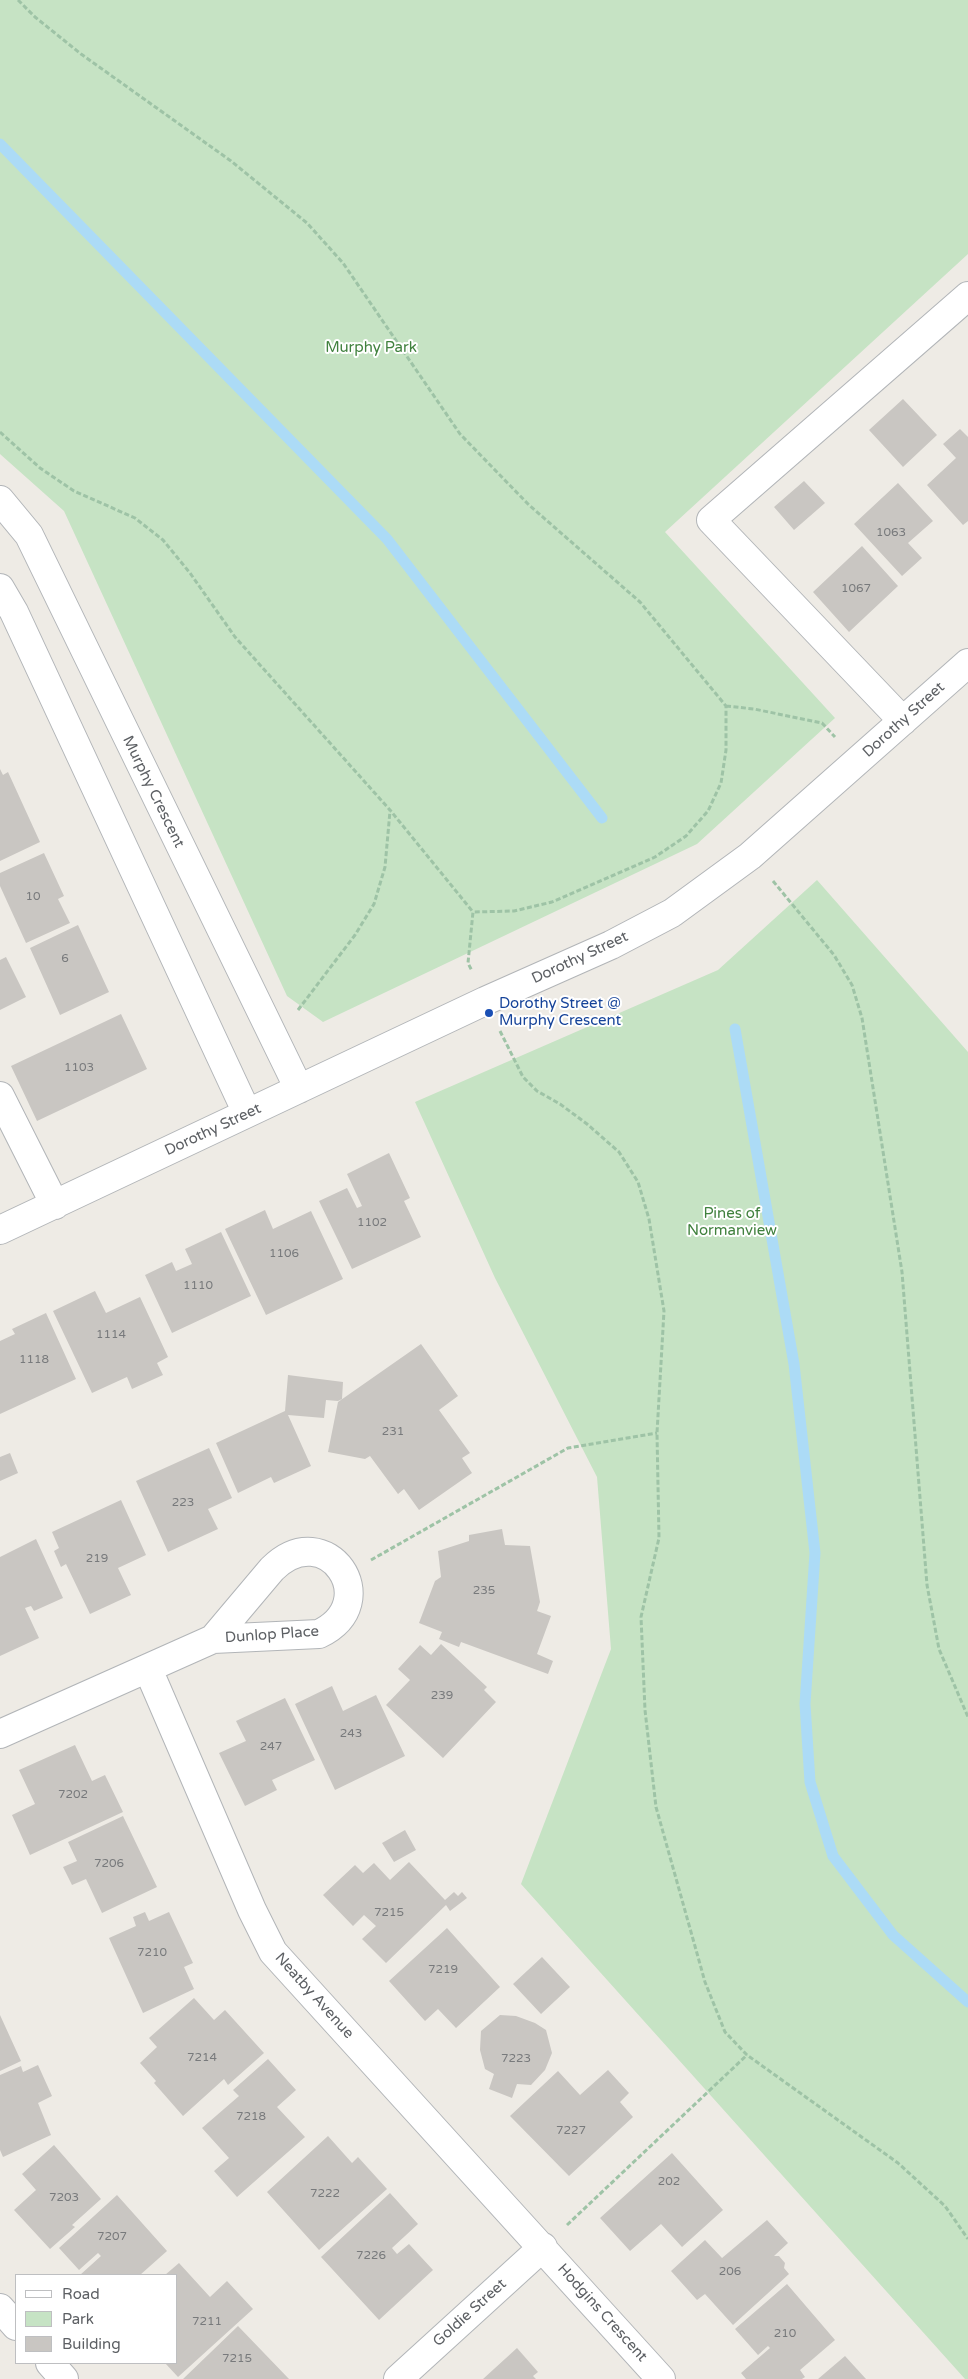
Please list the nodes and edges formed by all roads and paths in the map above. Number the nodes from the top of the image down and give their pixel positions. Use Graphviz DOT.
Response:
graph roads {
  1 [pos="18,0"];
  2 [pos="968,296"];
  3 [pos="0,432"];
  4 [pos="0,500"];
  5 [pos="0,588"];
  6 [pos="968,663"];
  7 [pos="726,706"];
  8 [pos="903,721"];
  9 [pos="857,762"];
  10 [pos="390,810"];
  11 [pos="750,856"];
  12 [pos="473,912"];
  13 [pos="485,1001"];
  14 [pos="274,1042"];
  15 [pos="299,1089"];
  16 [pos="0,1096"];
  17 [pos="247,1113"];
  18 [pos="55,1205"];
  19 [pos="0,1230"];
  20 [pos="657,1432"];
  21 [pos="345,1575"];
  22 [pos="213,1639"];
  23 [pos="148,1669"];
  24 [pos="968,1717"];
  25 [pos="0,1734"];
  26 [pos="747,2055"];
  27 [pos="968,2239"];
  28 [pos="542,2247"];
  29 [pos="0,2308"];
  30 [pos="15,2325"];
  31 [pos="51,2364"];
  32 [pos="64,2379"];
  33 [pos="398,2379"];
  34 [pos="662,2379"];
  1 -- 7 [label="path"];
  2 -- 8 [label="street"];
  3 -- 10 [label="path"];
  4 -- 14 [label="street, Murphy Crescent"];
  5 -- 17 [label="street"];
  6 -- 8 [label="street, Dorothy Street"];
  7 -- 9 [label="path"];
  7 -- 12 [label="path"];
  8 -- 9 [label="street, Dorothy Street"];
  9 -- 11 [label="street, Dorothy Street"];
  10 -- 12 [label="path"];
  10 -- 14 [label="path"];
  11 -- 13 [label="street, Dorothy Street"];
  11 -- 24 [label="path"];
  12 -- 13 [label="path"];
  13 -- 15 [label="street, Dorothy Street"];
  13 -- 20 [label="path"];
  14 -- 15 [label="street, Murphy Crescent"];
  15 -- 17 [label="street, Dorothy Street"];
  16 -- 18 [label="street"];
  17 -- 18 [label="street, Dorothy Street"];
  18 -- 19 [label="street, Dorothy Street"];
  20 -- 21 [label="path"];
  20 -- 26 [label="path"];
  21 -- 22 [label="street, Dunlop Place"];
  21 -- 22 [label="street, Dunlop Place"];
  22 -- 23 [label="street, Dunlop Place"];
  23 -- 25 [label="street, Dunlop Place"];
  23 -- 28 [label="street, Neatby Avenue"];
  26 -- 27 [label="path"];
  26 -- 28 [label="path"];
  28 -- 33 [label="street, Goldie Street"];
  28 -- 34 [label="street, Hodgins Crescent"];
  29 -- 30 [label="street"];
  31 -- 32 [label="street"];
}
